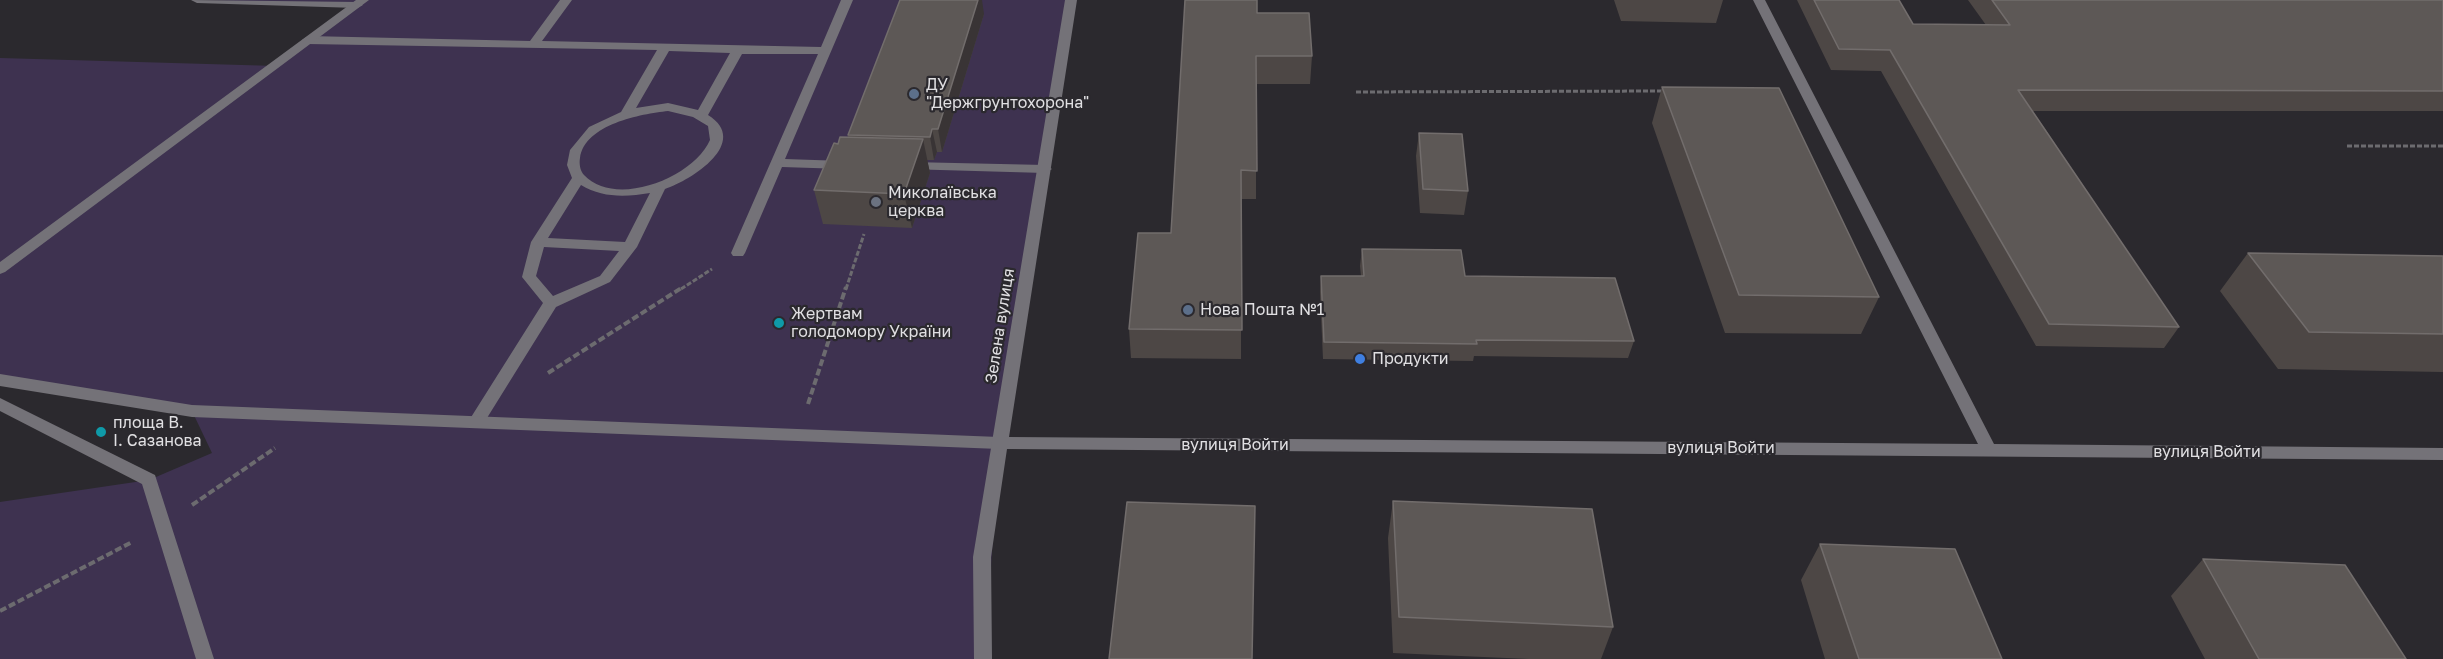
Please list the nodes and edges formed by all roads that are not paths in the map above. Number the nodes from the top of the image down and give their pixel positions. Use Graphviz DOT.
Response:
graph roads {
  1 [pos="197,0"];
  2 [pos="566,0"];
  3 [pos="847,0"];
  4 [pos="1071,0"];
  5 [pos="1759,0"];
  6 [pos="360,2"];
  7 [pos="308,40"];
  8 [pos="533,45"];
  9 [pos="665,47"];
  10 [pos="738,50"];
  11 [pos="825,51"];
  12 [pos="626,114"];
  13 [pos="702,115"];
  14 [pos="776,163"];
  15 [pos="862,165"];
  16 [pos="896,166"];
  17 [pos="1045,169"];
  18 [pos="579,178"];
  19 [pos="660,186"];
  20 [pos="538,242"];
  21 [pos="630,247"];
  22 [pos="738,253"];
  23 [pos="0,269"];
  24 [pos="550,303"];
  25 [pos="0,380"];
  26 [pos="0,404"];
  27 [pos="476,422"];
  28 [pos="999,443"];
  29 [pos="1989,450"];
  30 [pos="2443,453"];
  31 [pos="205,659"];
  32 [pos="983,659"];
  1 -- 6 [label="street"];
  2 -- 8 [label="street"];
  3 -- 11 [label="street"];
  4 -- 17 [label="street, Зелена вулиця"];
  5 -- 29 [label="street"];
  6 -- 7 [label="street"];
  7 -- 8 [label="street"];
  7 -- 23 [label="street"];
  8 -- 9 [label="street"];
  9 -- 10 [label="street"];
  9 -- 12 [label="street"];
  10 -- 11 [label="street"];
  10 -- 13 [label="street"];
  11 -- 14 [label="street"];
  12 -- 13 [label="street"];
  12 -- 18 [label="street"];
  13 -- 19 [label="street"];
  14 -- 15 [label="street"];
  14 -- 22 [label="street"];
  16 -- 17 [label="street"];
  17 -- 28 [label="street, Зелена вулиця"];
  18 -- 19 [label="street"];
  18 -- 20 [label="street"];
  19 -- 21 [label="street"];
  20 -- 21 [label="street"];
  20 -- 24 [label="street"];
  21 -- 24 [label="street"];
  24 -- 27 [label="street"];
  25 -- 27 [label="street, вулиця Войти"];
  26 -- 31 [label="street"];
  27 -- 28 [label="street, вулиця Войти"];
  28 -- 29 [label="street, вулиця Войти"];
  28 -- 32 [label="street, Зелена вулиця"];
  29 -- 30 [label="street, вулиця Войти"];
}
